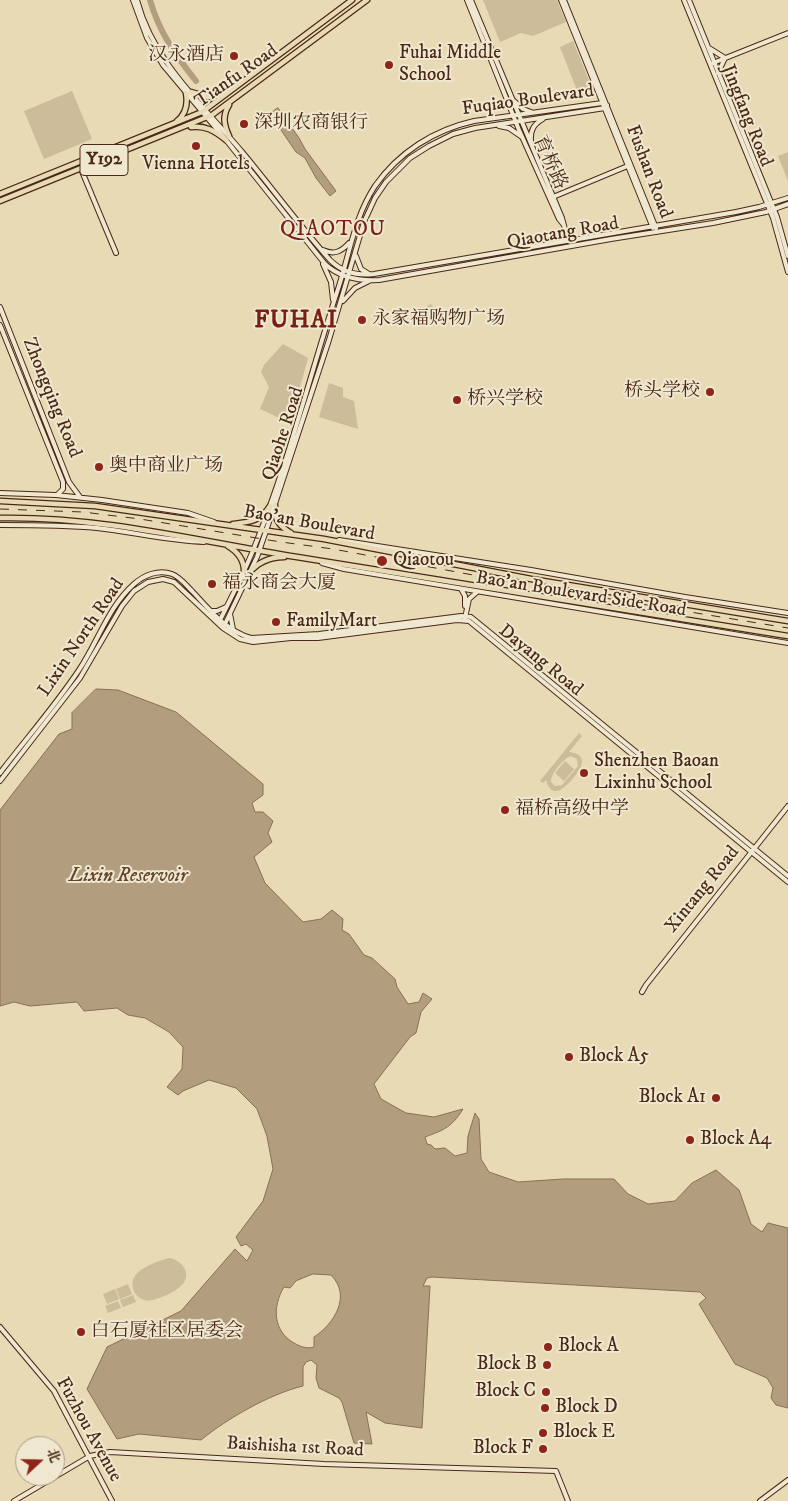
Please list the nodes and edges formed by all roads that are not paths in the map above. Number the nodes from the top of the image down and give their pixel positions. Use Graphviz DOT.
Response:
graph roads {
  1 [pos="133,0"];
  2 [pos="137,0"];
  3 [pos="352,0"];
  4 [pos="367,0"];
  5 [pos="466,0"];
  6 [pos="471,0"];
  7 [pos="562,0"];
  8 [pos="684,0"];
  9 [pos="689,0"];
  10 [pos="788,33"];
  11 [pos="708,48"];
  12 [pos="725,58"];
  13 [pos="712,63"];
  14 [pos="718,72"];
  15 [pos="228,92"];
  16 [pos="189,93"];
  17 [pos="511,97"];
  18 [pos="232,101"];
  19 [pos="605,105"];
  20 [pos="204,111"];
  21 [pos="536,112"];
  22 [pos="516,115"];
  23 [pos="209,116"];
  24 [pos="548,117"];
  25 [pos="519,121"];
  26 [pos="474,122"];
  27 [pos="175,123"];
  28 [pos="495,125"];
  29 [pos="184,128"];
  30 [pos="475,128"];
  31 [pos="228,138"];
  32 [pos="524,140"];
  33 [pos="532,146"];
  34 [pos="629,165"];
  35 [pos="81,169"];
  36 [pos="0,194"];
  37 [pos="553,196"];
  38 [pos="788,198"];
  39 [pos="0,201"];
  40 [pos="769,204"];
  41 [pos="788,204"];
  42 [pos="772,211"];
  43 [pos="563,224"];
  44 [pos="654,226"];
  45 [pos="355,228"];
  46 [pos="361,230"];
  47 [pos="656,232"];
  48 [pos="568,240"];
  49 [pos="351,242"];
  50 [pos="319,248"];
  51 [pos="116,253"];
  52 [pos="356,253"];
  53 [pos="788,256"];
  54 [pos="320,257"];
  55 [pos="788,272"];
  56 [pos="342,273"];
  57 [pos="374,274"];
  58 [pos="349,275"];
  59 [pos="371,280"];
  60 [pos="333,301"];
  61 [pos="341,302"];
  62 [pos="0,307"];
  63 [pos="328,318"];
  64 [pos="335,321"];
  65 [pos="0,325"];
  66 [pos="59,456"];
  67 [pos="54,459"];
  68 [pos="0,493"];
  69 [pos="56,495"];
  70 [pos="80,497"];
  71 [pos="0,501"];
  72 [pos="272,506"];
  73 [pos="0,518"];
  74 [pos="221,524"];
  75 [pos="0,525"];
  76 [pos="228,525"];
  77 [pos="264,531"];
  78 [pos="294,535"];
  79 [pos="324,539"];
  80 [pos="217,542"];
  81 [pos="225,544"];
  82 [pos="257,550"];
  83 [pos="296,557"];
  84 [pos="312,559"];
  85 [pos="246,573"];
  86 [pos="461,589"];
  87 [pos="479,592"];
  88 [pos="227,606"];
  89 [pos="211,611"];
  90 [pos="230,612"];
  91 [pos="788,613"];
  92 [pos="464,618"];
  93 [pos="788,621"];
  94 [pos="219,622"];
  95 [pos="224,626"];
  96 [pos="234,631"];
  97 [pos="788,636"];
  98 [pos="788,643"];
  99 [pos="0,773"];
  100 [pos="0,780"];
  101 [pos="788,806"];
  102 [pos="753,850"];
  103 [pos="788,876"];
  104 [pos="788,882"];
  105 [pos="642,992"];
  106 [pos="0,1327"];
  107 [pos="90,1456"];
  108 [pos="788,1480"];
  109 [pos="14,1501"];
  110 [pos="112,1501"];
  111 [pos="568,1501"];
  112 [pos="760,1501"];
  1 -- 16 [label="main road"];
  2 -- 16 [label="main road"];
  3 -- 15 [label="main road, Tianfu Road"];
  4 -- 18 [label="main road, Tianfu Road"];
  5 -- 22 [label="main road, 育桥路"];
  6 -- 17 [label="main road, 育桥路"];
  7 -- 19 [label="main road, Fushan Road"];
  8 -- 13 [label="main road, Jingfang Road"];
  9 -- 11 [label="main road, Jingfang Road"];
  10 -- 12 [label="main road"];
  11 -- 12 [label="main road"];
  11 -- 13 [label="main road, Jingfang Road"];
  12 -- 13 [label="main road"];
  12 -- 14 [label="main road"];
  13 -- 14 [label="main road, Jingfang Road"];
  13 -- 40 [label="main road, Jingfang Road"];
  14 -- 40 [label="main road, Jingfang Road"];
  15 -- 16 [label="main road"];
  15 -- 20 [label="main road, Tianfu Road"];
  16 -- 20 [label="main road"];
  16 -- 27 [label="main road"];
  17 -- 21 [label="main road"];
  17 -- 22 [label="main road, 育桥路"];
  18 -- 23 [label="main road, Tianfu Road"];
  18 -- 31 [label="main road"];
  19 -- 21 [label="main road, Fuqiao Boulevard"];
  19 -- 24 [label="main road, Fuqiao Boulevard"];
  19 -- 34 [label="main road, Fushan Road"];
  20 -- 23 [label="main road"];
  20 -- 27 [label="main road, Tianfu Road / Y192"];
  21 -- 22 [label="main road, Fuqiao Boulevard"];
  22 -- 25 [label="main road, 育桥路"];
  22 -- 26 [label="main road, Fuqiao Boulevard"];
  23 -- 29 [label="main road, Tianfu Road / Y192"];
  23 -- 31 [label="main road"];
  24 -- 25 [label="main road, Fuqiao Boulevard"];
  24 -- 33 [label="main road"];
  25 -- 28 [label="main road, Fuqiao Boulevard"];
  25 -- 32 [label="main road, 育桥路"];
  25 -- 33 [label="main road, 育桥路"];
  26 -- 30 [label="main road"];
  26 -- 45 [label="main road, Fuqiao Boulevard"];
  27 -- 36 [label="main road, Tianfu Road / Y192"];
  28 -- 30 [label="main road, Fuqiao Boulevard"];
  28 -- 32 [label="main road"];
  29 -- 31 [label="main road"];
  29 -- 35 [label="main road, Tianfu Road / Y192"];
  30 -- 46 [label="main road, Fuqiao Boulevard"];
  31 -- 50 [label="main road"];
  31 -- 54 [label="main road"];
  32 -- 43 [label="main road, 育桥路"];
  33 -- 37 [label="main road, 育桥路"];
  34 -- 37 [label="main road"];
  34 -- 44 [label="main road, Fushan Road"];
  35 -- 39 [label="main road, Tianfu Road / Y192"];
  35 -- 51 [label="main road"];
  37 -- 43 [label="main road, 育桥路"];
  38 -- 40 [label="main road, Qiaotang Road"];
  40 -- 42 [label="main road, Jingfang Road"];
  40 -- 44 [label="main road, Qiaotang Road"];
  41 -- 42 [label="main road, Qiaotang Road"];
  42 -- 47 [label="main road, Qiaotang Road"];
  42 -- 53 [label="main road, Jingfang Road"];
  42 -- 55 [label="main road, Jingfang Road"];
  43 -- 48 [label="main road, 育桥路"];
  44 -- 47 [label="main road, Fushan Road"];
  44 -- 48 [label="main road, Qiaotang Road"];
  45 -- 46 [label="main road"];
  45 -- 49 [label="main road, Fuqiao Boulevard"];
  46 -- 52 [label="main road, Fuqiao Boulevard"];
  47 -- 59 [label="main road, Qiaotang Road"];
  48 -- 57 [label="main road, Qiaotang Road"];
  49 -- 50 [label="main road"];
  49 -- 56 [label="main road, Fuqiao Boulevard"];
  50 -- 56 [label="main road"];
  52 -- 57 [label="main road"];
  52 -- 58 [label="main road, Fuqiao Boulevard"];
  54 -- 56 [label="main road"];
  54 -- 60 [label="main road"];
  56 -- 58 [label="main road, Qiaotang Road"];
  56 -- 60 [label="main road, Qiaohe Road"];
  57 -- 58 [label="main road, Qiaotang Road"];
  58 -- 59 [label="main road, Qiaotang Road"];
  58 -- 61 [label="main road, Qiaohe Road"];
  59 -- 61 [label="main road"];
  60 -- 63 [label="main road, Qiaohe Road"];
  61 -- 64 [label="main road, Qiaohe Road"];
  62 -- 66 [label="main road, Zhongqing Road"];
  63 -- 64 [label="main road"];
  63 -- 72 [label="main road, Qiaohe Road"];
  64 -- 72 [label="main road, Qiaohe Road"];
  65 -- 67 [label="main road, Zhongqing Road"];
  66 -- 67 [label="main road"];
  66 -- 70 [label="main road, Zhongqing Road"];
  67 -- 69 [label="main road, Zhongqing Road"];
  68 -- 69 [label="main road"];
  69 -- 70 [label="main road"];
  70 -- 74 [label="main road"];
  71 -- 74 [label="main road, Bao'an Boulevard"];
  72 -- 76 [label="main road"];
  72 -- 77 [label="main road, Qiaohe Road"];
  72 -- 78 [label="main road"];
  73 -- 80 [label="main road, Bao'an Boulevard"];
  74 -- 76 [label="main road, Bao'an Boulevard"];
  75 -- 80 [label="main road"];
  76 -- 77 [label="main road, Bao'an Boulevard"];
  77 -- 78 [label="main road, Bao'an Boulevard"];
  77 -- 82 [label="main road, Qiaohe Road"];
  78 -- 79 [label="main road, Bao'an Boulevard"];
  79 -- 91 [label="main road, Bao'an Boulevard Side Road"];
  79 -- 93 [label="main road, Bao'an Boulevard"];
  80 -- 81 [label="main road, Bao'an Boulevard"];
  81 -- 82 [label="main road, Bao'an Boulevard"];
  81 -- 85 [label="main road"];
  82 -- 83 [label="main road, Bao'an Boulevard"];
  82 -- 85 [label="main road, Qiaohe Road"];
  83 -- 84 [label="main road, Bao'an Boulevard"];
  83 -- 85 [label="main road"];
  84 -- 86 [label="main road, Bao'an Boulevard Side Road"];
  84 -- 97 [label="main road, Bao'an Boulevard"];
  85 -- 88 [label="main road, Qiaohe Road"];
  85 -- 90 [label="main road, Qiaohe Road"];
  86 -- 87 [label="main road, Bao'an Boulevard Side Road"];
  86 -- 92 [label="main road"];
  87 -- 92 [label="main road"];
  87 -- 98 [label="main road, Bao'an Boulevard Side Road"];
  88 -- 89 [label="main road"];
  88 -- 94 [label="main road, Qiaohe Road"];
  89 -- 94 [label="main road, Lixin North Road"];
  89 -- 99 [label="main road, Lixin North Road"];
  90 -- 95 [label="main road, Qiaohe Road"];
  90 -- 96 [label="main road"];
  92 -- 95 [label="main road"];
  92 -- 96 [label="main road"];
  92 -- 102 [label="main road, Dayang Road"];
  94 -- 95 [label="main road, Lixin North Road"];
  94 -- 100 [label="main road, Lixin North Road"];
  95 -- 96 [label="main road"];
  101 -- 102 [label="main road, Xintang Road"];
  102 -- 103 [label="main road, Dayang Road"];
  102 -- 104 [label="main road, Dayang Road"];
  102 -- 105 [label="main road, Xintang Road"];
  106 -- 107 [label="main road, Fuzhou Avenue"];
  107 -- 109 [label="main road, Baishisha 1st Road"];
  107 -- 110 [label="main road, Fuzhou Avenue"];
  107 -- 111 [label="main road, Baishisha 1st Road"];
  108 -- 112 [label="main road"];
}
